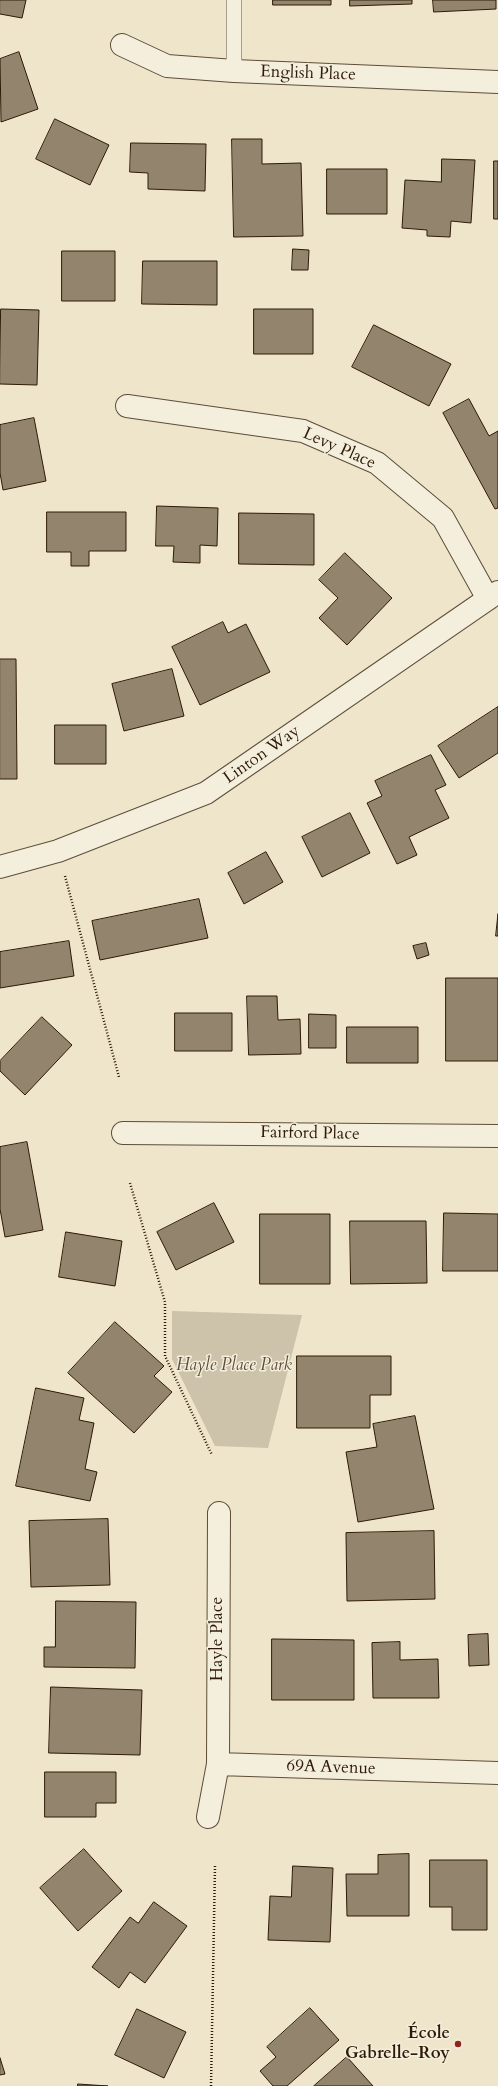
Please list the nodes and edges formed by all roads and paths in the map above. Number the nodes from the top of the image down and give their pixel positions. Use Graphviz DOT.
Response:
graph roads {
  1 [pos="234,0"];
  2 [pos="122,45"];
  3 [pos="234,71"];
  4 [pos="498,82"];
  5 [pos="126,406"];
  6 [pos="493,596"];
  7 [pos="0,867"];
  8 [pos="65,874"];
  9 [pos="119,1077"];
  10 [pos="123,1132"];
  11 [pos="498,1136"];
  12 [pos="130,1183"];
  13 [pos="212,1455"];
  14 [pos="220,1513"];
  15 [pos="218,1764"];
  16 [pos="498,1773"];
  17 [pos="208,1817"];
  18 [pos="215,1866"];
  19 [pos="211,2086"];
  1 -- 3 [label="lane"];
  2 -- 3 [label="street, English Place"];
  3 -- 4 [label="street, English Place"];
  5 -- 6 [label="street, Levy Place"];
  6 -- 7 [label="street, Linton Way"];
  8 -- 9 [label="path"];
  10 -- 11 [label="street, Fairford Place"];
  12 -- 13 [label="path"];
  14 -- 15 [label="street, Hayle Place"];
  15 -- 16 [label="street, 69A Avenue"];
  15 -- 17 [label="street"];
  18 -- 19 [label="path"];
}
